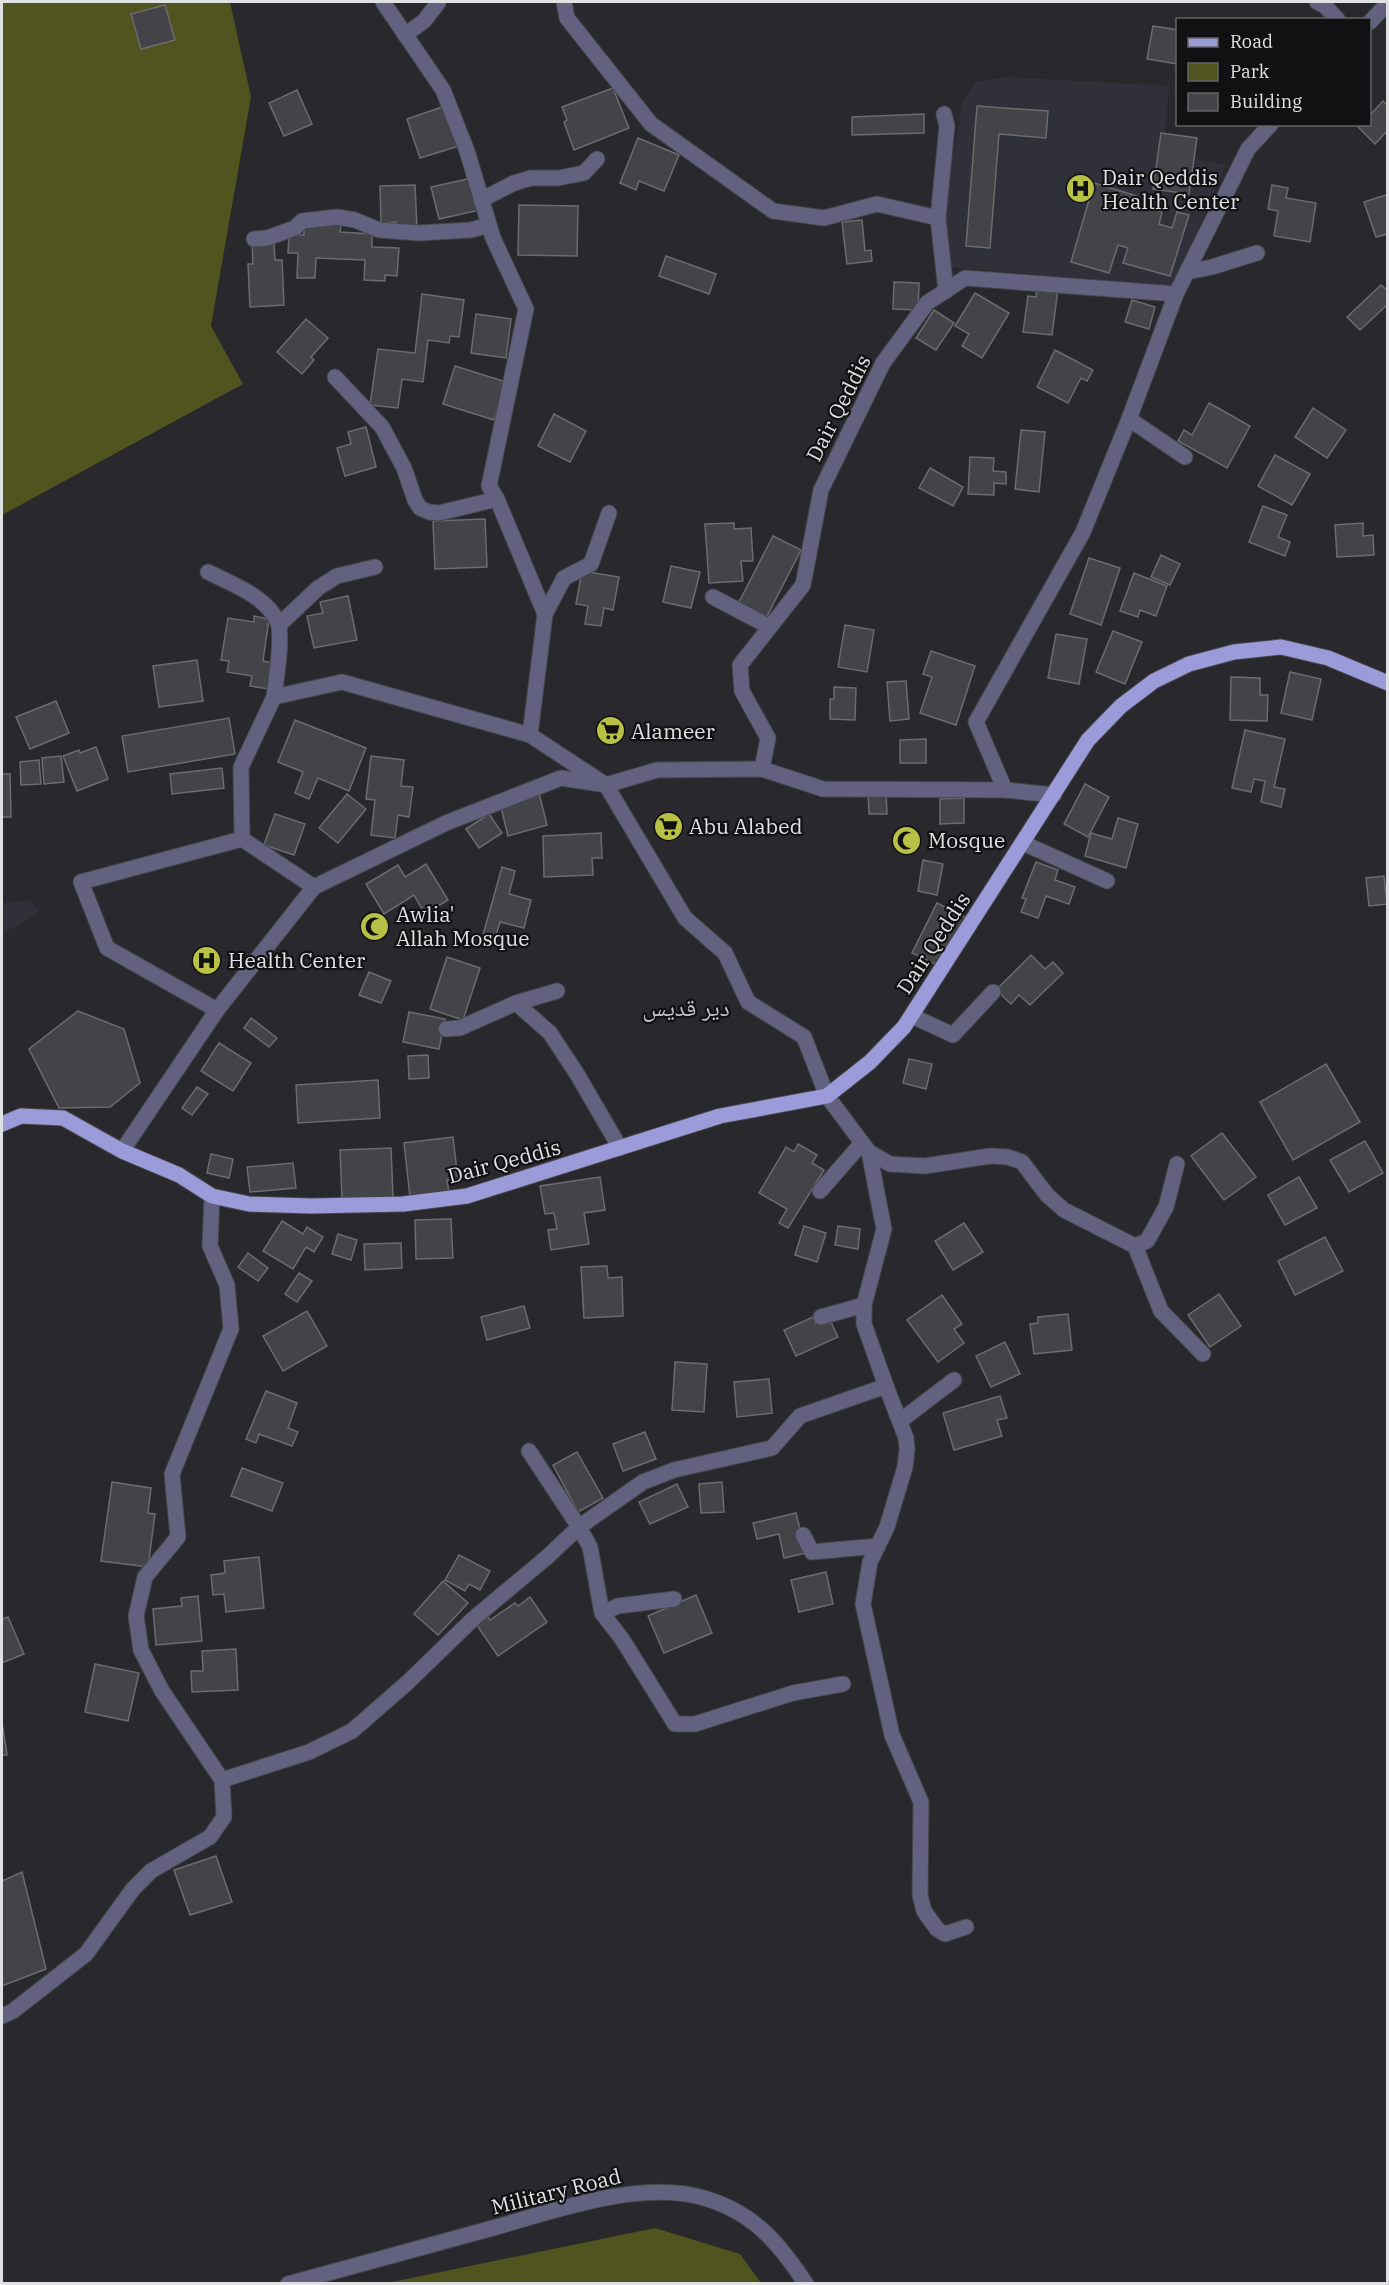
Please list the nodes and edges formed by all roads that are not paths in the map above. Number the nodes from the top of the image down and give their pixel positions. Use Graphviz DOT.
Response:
graph roads {
  1 [pos="383,2"];
  2 [pos="564,2"];
  3 [pos="1317,2"];
  4 [pos="438,3"];
  5 [pos="1388,3"];
  6 [pos="1336,18"];
  7 [pos="1371,21"];
  8 [pos="405,35"];
  9 [pos="944,114"];
  10 [pos="1269,126"];
  11 [pos="597,159"];
  12 [pos="481,200"];
  13 [pos="938,218"];
  14 [pos="489,225"];
  15 [pos="254,239"];
  16 [pos="1257,253"];
  17 [pos="1187,272"];
  18 [pos="946,291"];
  19 [pos="1176,294"];
  20 [pos="334,377"];
  21 [pos="1129,419"];
  22 [pos="1185,457"];
  23 [pos="497,499"];
  24 [pos="609,513"];
  25 [pos="375,567"];
  26 [pos="208,572"];
  27 [pos="713,597"];
  28 [pos="544,614"];
  29 [pos="279,625"];
  30 [pos="770,627"];
  31 [pos="1388,683"];
  32 [pos="274,697"];
  33 [pos="530,735"];
  34 [pos="762,769"];
  35 [pos="606,785"];
  36 [pos="1005,790"];
  37 [pos="1054,795"];
  38 [pos="242,839"];
  39 [pos="1023,843"];
  40 [pos="1107,881"];
  41 [pos="314,887"];
  42 [pos="557,991"];
  43 [pos="993,992"];
  44 [pos="516,1003"];
  45 [pos="217,1010"];
  46 [pos="912,1016"];
  47 [pos="446,1029"];
  48 [pos="827,1096"];
  49 [pos="2,1124"];
  50 [pos="620,1148"];
  51 [pos="865,1148"];
  52 [pos="122,1151"];
  53 [pos="1177,1164"];
  54 [pos="820,1191"];
  55 [pos="212,1196"];
  56 [pos="1135,1246"];
  57 [pos="864,1305"];
  58 [pos="821,1317"];
  59 [pos="1203,1354"];
  60 [pos="954,1380"];
  61 [pos="886,1386"];
  62 [pos="900,1421"];
  63 [pos="529,1451"];
  64 [pos="579,1527"];
  65 [pos="803,1535"];
  66 [pos="878,1546"];
  67 [pos="674,1599"];
  68 [pos="602,1613"];
  69 [pos="843,1684"];
  70 [pos="222,1780"];
  71 [pos="966,1927"];
  72 [pos="2,2016"];
  73 [pos="288,2283"];
  74 [pos="806,2283"];
  1 -- 8 [label="street"];
  2 -- 13 [label="street"];
  3 -- 6 [label="street"];
  4 -- 8 [label="street"];
  5 -- 7 [label="street"];
  8 -- 12 [label="street"];
  9 -- 13 [label="street"];
  10 -- 17 [label="street"];
  11 -- 12 [label="street"];
  12 -- 14 [label="street"];
  13 -- 18 [label="street"];
  14 -- 15 [label="street"];
  14 -- 23 [label="street"];
  16 -- 17 [label="street"];
  17 -- 19 [label="street"];
  18 -- 19 [label="street, Dair Qeddis"];
  18 -- 30 [label="street, Dair Qeddis"];
  19 -- 21 [label="street"];
  20 -- 23 [label="street"];
  21 -- 22 [label="street"];
  21 -- 36 [label="street"];
  23 -- 28 [label="street"];
  24 -- 28 [label="street"];
  25 -- 29 [label="street"];
  26 -- 29 [label="street"];
  27 -- 30 [label="street"];
  28 -- 33 [label="street"];
  29 -- 32 [label="street"];
  30 -- 34 [label="street, Dair Qeddis"];
  31 -- 37 [label="main road, Dair Qeddis"];
  32 -- 33 [label="street"];
  32 -- 38 [label="street"];
  33 -- 35 [label="street"];
  34 -- 35 [label="street"];
  34 -- 36 [label="street"];
  35 -- 41 [label="street"];
  35 -- 48 [label="street"];
  36 -- 37 [label="street"];
  37 -- 39 [label="main road, Dair Qeddis"];
  38 -- 41 [label="street"];
  38 -- 45 [label="street"];
  39 -- 40 [label="street"];
  39 -- 46 [label="main road, Dair Qeddis"];
  41 -- 45 [label="street"];
  42 -- 44 [label="street"];
  43 -- 46 [label="street"];
  44 -- 47 [label="street"];
  44 -- 50 [label="street"];
  45 -- 52 [label="street"];
  46 -- 48 [label="main road, Dair Qeddis"];
  48 -- 50 [label="main road, Dair Qeddis"];
  48 -- 51 [label="street"];
  49 -- 52 [label="main road, Dair Qeddis"];
  50 -- 55 [label="main road, Dair Qeddis"];
  51 -- 54 [label="street"];
  51 -- 56 [label="street"];
  51 -- 57 [label="street"];
  52 -- 55 [label="main road, Dair Qeddis"];
  53 -- 56 [label="street"];
  55 -- 70 [label="street"];
  56 -- 59 [label="street"];
  57 -- 58 [label="street"];
  57 -- 61 [label="street"];
  60 -- 62 [label="street"];
  61 -- 62 [label="street"];
  61 -- 64 [label="street"];
  62 -- 66 [label="street"];
  63 -- 64 [label="street"];
  64 -- 68 [label="street"];
  64 -- 70 [label="street"];
  65 -- 66 [label="street"];
  66 -- 71 [label="street"];
  67 -- 68 [label="street"];
  68 -- 69 [label="street"];
  70 -- 72 [label="street"];
  73 -- 74 [label="street, Military Road"];
}
